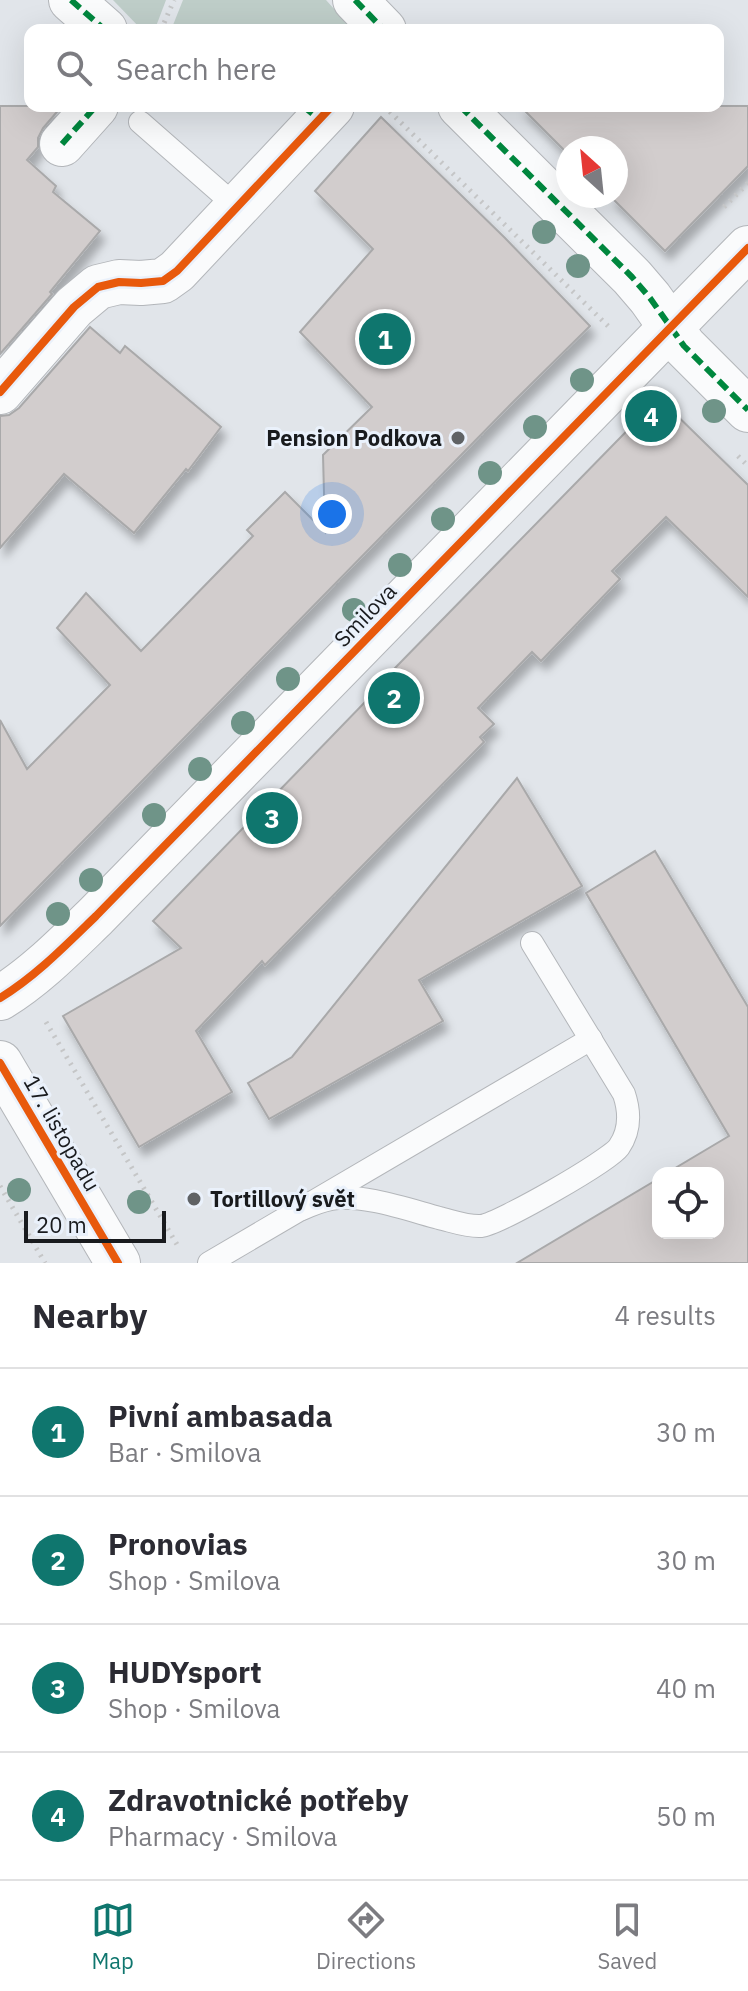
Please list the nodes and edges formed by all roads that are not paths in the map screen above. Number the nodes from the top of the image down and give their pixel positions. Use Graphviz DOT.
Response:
graph roads {
  1 [pos="71,0"];
  2 [pos="355,0"];
  3 [pos="98,24"];
  4 [pos="378,24"];
  5 [pos="91,112"];
  6 [pos="316,112"];
  7 [pos="466,112"];
  8 [pos="140,122"];
  9 [pos="62,144"];
  10 [pos="237,207"];
  11 [pos="748,248"];
  12 [pos="655,343"];
  13 [pos="0,392"];
  14 [pos="748,410"];
  15 [pos="532,943"];
  16 [pos="0,998"];
  17 [pos="591,1039"];
  18 [pos="0,1063"];
  19 [pos="302,1209"];
  20 [pos="118,1263"];
  21 [pos="209,1263"];
  1 -- 3 [label="street"];
  2 -- 4 [label="street"];
  5 -- 9 [label="street"];
  6 -- 10 [label="street"];
  7 -- 12 [label="street"];
  8 -- 10 [label="lane"];
  10 -- 13 [label="street"];
  11 -- 12 [label="street, Smilova"];
  12 -- 14 [label="street"];
  12 -- 16 [label="street, Smilova"];
  15 -- 17 [label="lane"];
  17 -- 19 [label="lane"];
  17 -- 19 [label="lane"];
  18 -- 20 [label="street, 17. listopadu"];
  19 -- 21 [label="lane"];
}
